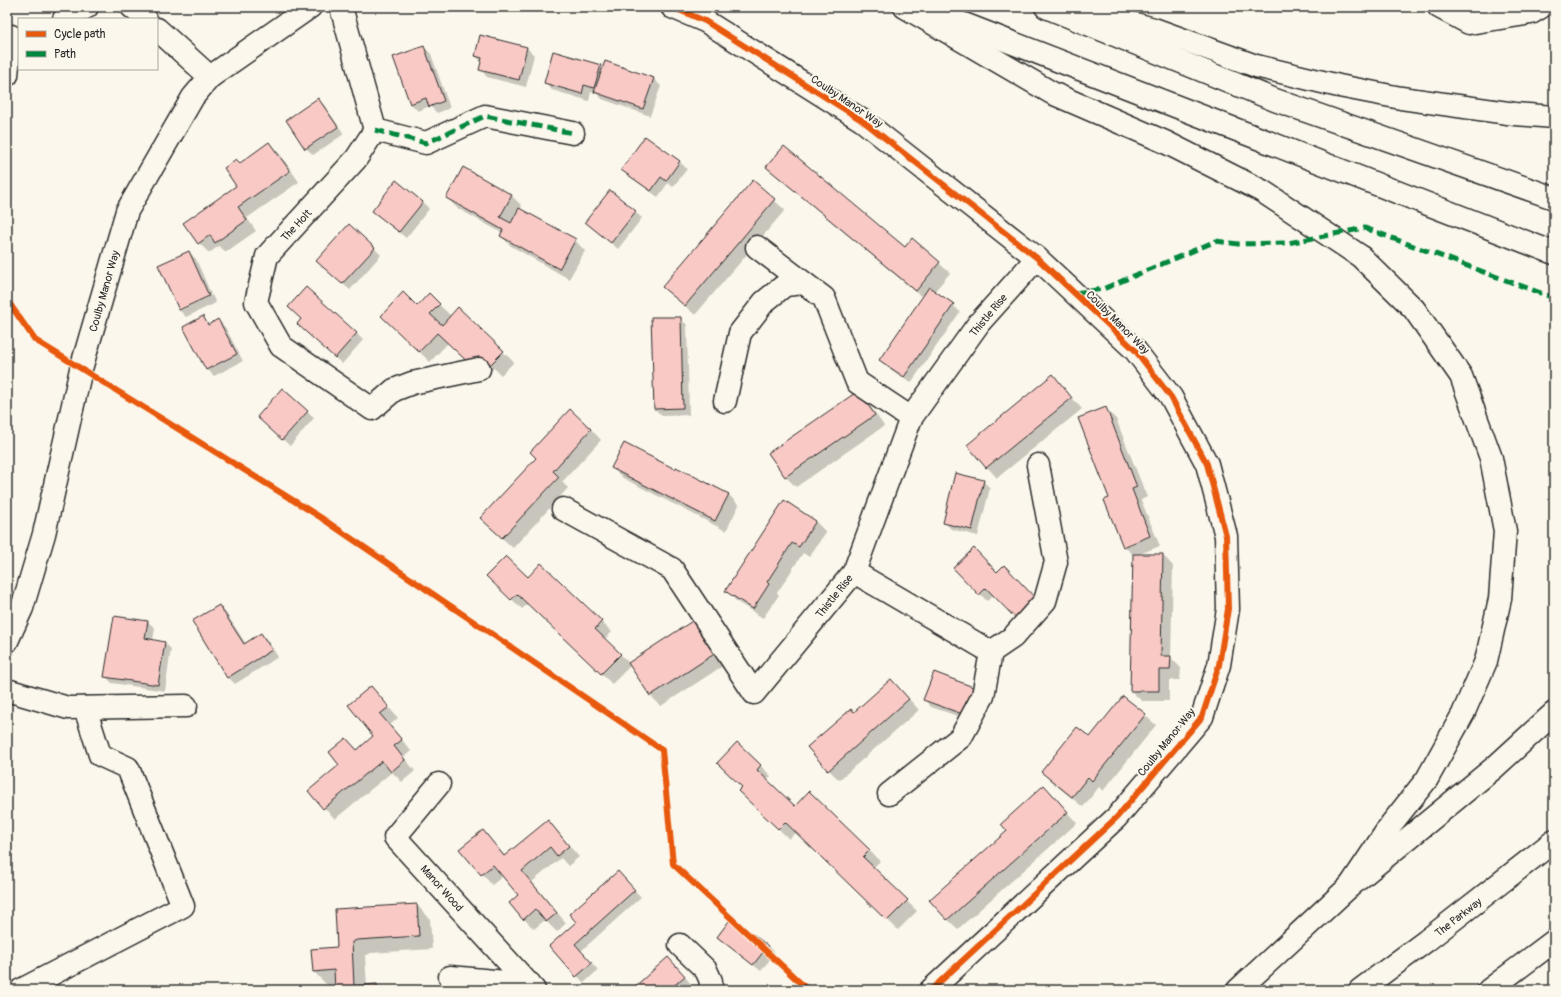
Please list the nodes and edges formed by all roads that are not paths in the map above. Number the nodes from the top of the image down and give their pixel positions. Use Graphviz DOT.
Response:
graph roads {
  1 [pos="87,7"];
  2 [pos="132,7"];
  3 [pos="310,7"];
  4 [pos="341,7"];
  5 [pos="672,7"];
  6 [pos="905,7"];
  7 [pos="920,7"];
  8 [pos="1046,7"];
  9 [pos="1070,7"];
  10 [pos="1439,7"];
  11 [pos="1541,7"];
  12 [pos="66,18"];
  13 [pos="145,18"];
  14 [pos="158,30"];
  15 [pos="12,36"];
  16 [pos="7,75"];
  17 [pos="210,77"];
  18 [pos="1554,117"];
  19 [pos="375,130"];
  20 [pos="573,133"];
  21 [pos="1554,198"];
  22 [pos="757,247"];
  23 [pos="1554,253"];
  24 [pos="1037,258"];
  25 [pos="804,283"];
  26 [pos="479,369"];
  27 [pos="725,401"];
  28 [pos="911,418"];
  29 [pos="1038,465"];
  30 [pos="563,509"];
  31 [pos="854,572"];
  32 [pos="7,641"];
  33 [pos="991,652"];
  34 [pos="7,690"];
  35 [pos="186,706"];
  36 [pos="85,708"];
  37 [pos="1554,713"];
  38 [pos="439,784"];
  39 [pos="889,794"];
  40 [pos="1554,841"];
  41 [pos="1350,886"];
  42 [pos="1554,941"];
  43 [pos="680,945"];
  44 [pos="450,977"];
  45 [pos="532,987"];
  46 [pos="21,990"];
  47 [pos="710,990"];
  48 [pos="932,990"];
  49 [pos="1238,990"];
  50 [pos="1360,990"];
  51 [pos="1489,990"];
  1 -- 12 [label="main road"];
  2 -- 13 [label="main road"];
  3 -- 17 [label="main road, Coulby Manor Way"];
  4 -- 19 [label="main road"];
  5 -- 24 [label="main road, Coulby Manor Way"];
  6 -- 41 [label="main road"];
  7 -- 23 [label="main road"];
  8 -- 21 [label="main road"];
  9 -- 18 [label="main road"];
  10 -- 11 [label="main road"];
  14 -- 17 [label="main road"];
  15 -- 16 [label="main road"];
  17 -- 32 [label="main road, Coulby Manor Way"];
  19 -- 20 [label="main road"];
  19 -- 26 [label="main road, The Holt"];
  22 -- 25 [label="main road"];
  24 -- 28 [label="main road, Thistle Rise"];
  24 -- 48 [label="main road, Coulby Manor Way"];
  25 -- 27 [label="main road"];
  25 -- 28 [label="main road"];
  28 -- 31 [label="main road, Thistle Rise"];
  29 -- 33 [label="main road"];
  30 -- 31 [label="main road, Thistle Rise"];
  31 -- 33 [label="main road"];
  33 -- 39 [label="main road"];
  34 -- 36 [label="main road"];
  35 -- 36 [label="main road"];
  36 -- 46 [label="main road"];
  37 -- 41 [label="main road"];
  38 -- 45 [label="main road, Manor Wood"];
  40 -- 50 [label="main road, The Parkway"];
  41 -- 49 [label="main road"];
  42 -- 51 [label="main road"];
  43 -- 47 [label="main road"];
  44 -- 45 [label="main road"];
}
